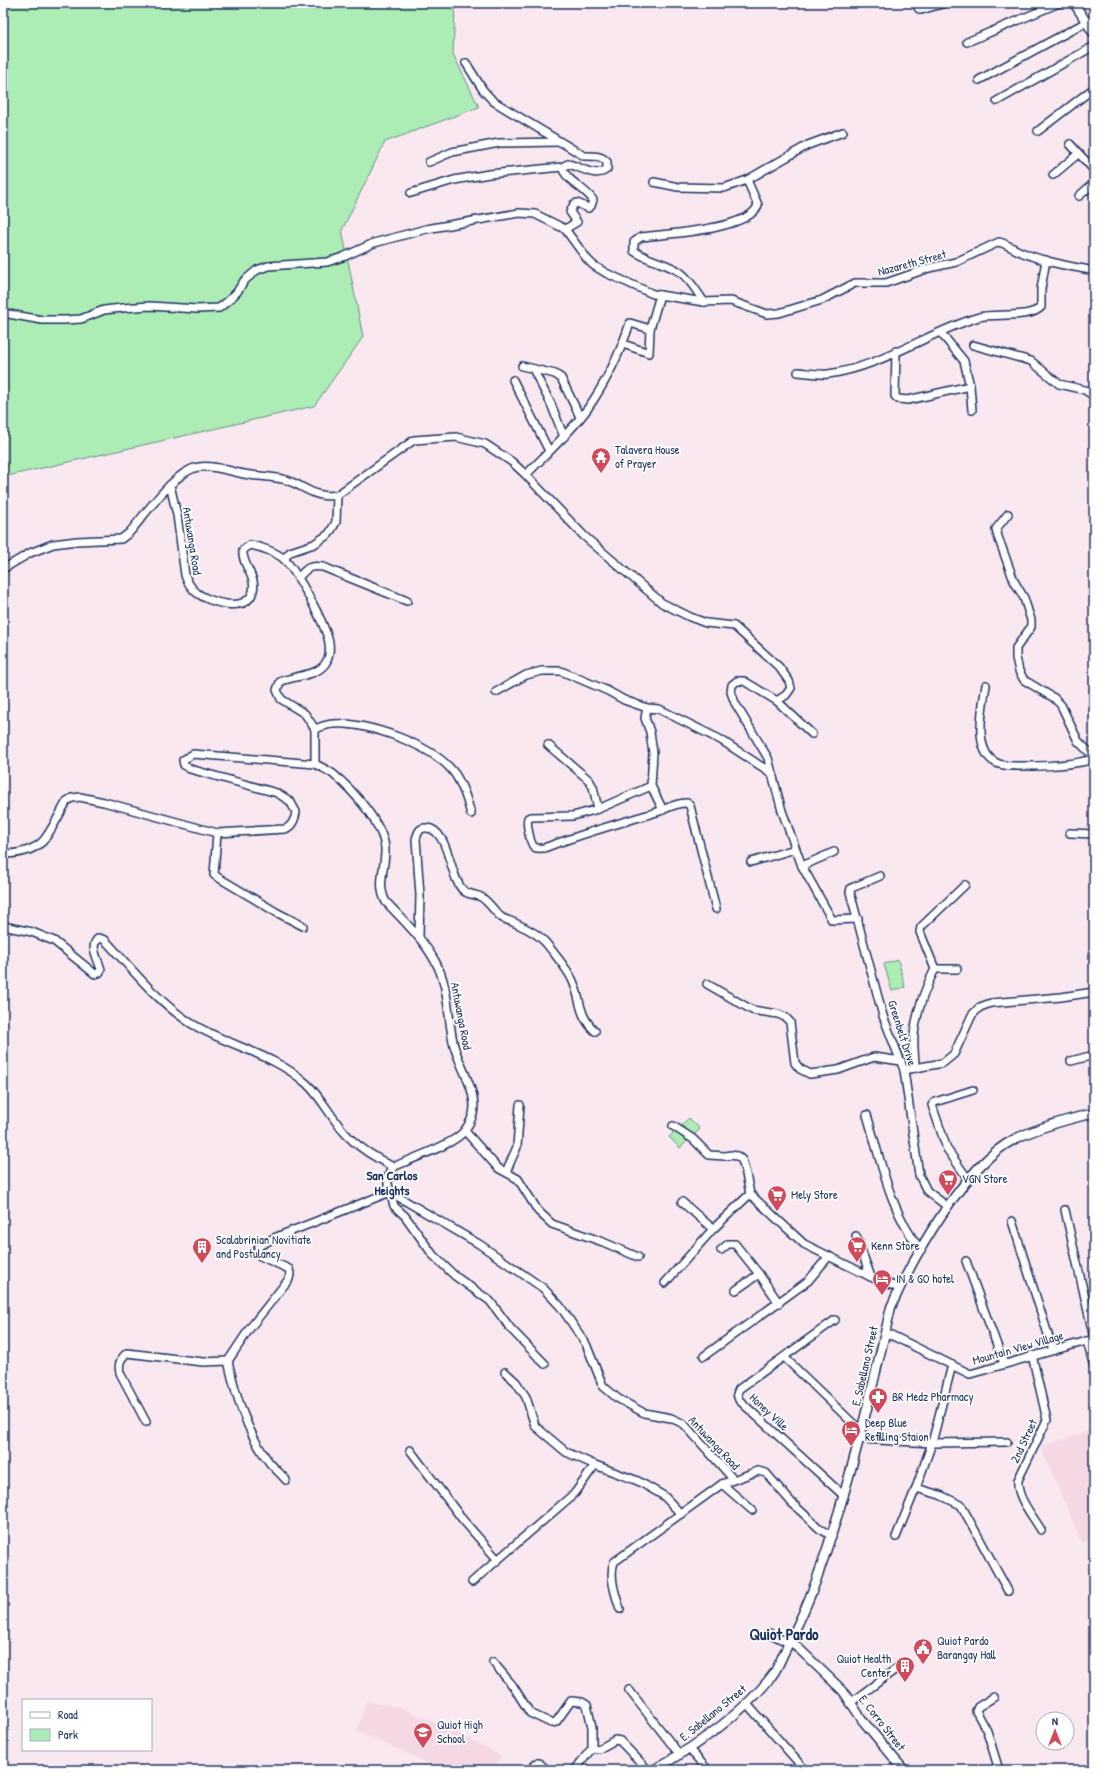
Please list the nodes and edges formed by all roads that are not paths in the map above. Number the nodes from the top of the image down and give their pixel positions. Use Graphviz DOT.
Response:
graph roads {
  1 [pos="918,3"];
  2 [pos="945,3"];
  3 [pos="1059,3"];
  4 [pos="1074,3"];
  5 [pos="1094,18"];
  6 [pos="1086,23"];
  7 [pos="1094,34"];
  8 [pos="966,42"];
  9 [pos="1094,46"];
  10 [pos="466,63"];
  11 [pos="979,80"];
  12 [pos="1094,88"];
  13 [pos="997,101"];
  14 [pos="1038,131"];
  15 [pos="842,132"];
  16 [pos="559,142"];
  17 [pos="1070,144"];
  18 [pos="1078,154"];
  19 [pos="429,162"];
  20 [pos="562,167"];
  21 [pos="1094,170"];
  22 [pos="1052,175"];
  23 [pos="747,180"];
  24 [pos="654,182"];
  25 [pos="1094,183"];
  26 [pos="411,193"];
  27 [pos="1079,196"];
  28 [pos="565,229"];
  29 [pos="1046,260"];
  30 [pos="1094,271"];
  31 [pos="660,295"];
  32 [pos="704,302"];
  33 [pos="3,313"];
  34 [pos="650,329"];
  35 [pos="941,333"];
  36 [pos="623,344"];
  37 [pos="973,345"];
  38 [pos="896,351"];
  39 [pos="522,366"];
  40 [pos="533,369"];
  41 [pos="798,372"];
  42 [pos="513,380"];
  43 [pos="970,386"];
  44 [pos="1094,396"];
  45 [pos="972,410"];
  46 [pos="580,417"];
  47 [pos="564,436"];
  48 [pos="549,451"];
  49 [pos="526,475"];
  50 [pos="170,486"];
  51 [pos="337,495"];
  52 [pos="1008,514"];
  53 [pos="284,558"];
  54 [pos="3,569"];
  55 [pos="298,578"];
  56 [pos="406,601"];
  57 [pos="986,685"];
  58 [pos="496,692"];
  59 [pos="777,701"];
  60 [pos="647,708"];
  61 [pos="315,729"];
  62 [pos="812,734"];
  63 [pos="548,745"];
  64 [pos="1094,758"];
  65 [pos="315,764"];
  66 [pos="773,774"];
  67 [pos="651,786"];
  68 [pos="598,809"];
  69 [pos="663,810"];
  70 [pos="471,814"];
  71 [pos="217,833"];
  72 [pos="1070,833"];
  73 [pos="1094,834"];
  74 [pos="795,849"];
  75 [pos="834,852"];
  76 [pos="3,854"];
  77 [pos="751,862"];
  78 [pos="802,866"];
  79 [pos="880,876"];
  80 [pos="965,885"];
  81 [pos="716,909"];
  82 [pos="858,919"];
  83 [pos="3,926"];
  84 [pos="303,926"];
  85 [pos="419,937"];
  86 [pos="935,969"];
  87 [pos="957,969"];
  88 [pos="707,984"];
  89 [pos="1094,992"];
  90 [pos="595,1031"];
  91 [pos="1094,1055"];
  92 [pos="901,1061"];
  93 [pos="1070,1061"];
  94 [pos="915,1068"];
  95 [pos="904,1070"];
  96 [pos="973,1090"];
  97 [pos="520,1105"];
  98 [pos="1094,1113"];
  99 [pos="867,1115"];
  100 [pos="673,1126"];
  101 [pos="465,1131"];
  102 [pos="393,1167"];
  103 [pos="506,1172"];
  104 [pos="968,1179"];
  105 [pos="390,1192"];
  106 [pos="750,1194"];
  107 [pos="682,1202"];
  108 [pos="948,1207"];
  109 [pos="1065,1210"];
  110 [pos="1012,1221"];
  111 [pos="712,1229"];
  112 [pos="856,1236"];
  113 [pos="721,1250"];
  114 [pos="921,1250"];
  115 [pos="829,1256"];
  116 [pos="638,1257"];
  117 [pos="966,1261"];
  118 [pos="759,1274"];
  119 [pos="871,1277"];
  120 [pos="665,1283"];
  121 [pos="899,1288"];
  122 [pos="736,1290"];
  123 [pos="779,1303"];
  124 [pos="835,1320"];
  125 [pos="885,1332"];
  126 [pos="1092,1339"];
  127 [pos="1053,1350"];
  128 [pos="1032,1355"];
  129 [pos="704,1356"];
  130 [pos="784,1357"];
  131 [pos="228,1361"];
  132 [pos="545,1364"];
  133 [pos="1004,1364"];
  134 [pos="952,1365"];
  135 [pos="1094,1367"];
  136 [pos="505,1372"];
  137 [pos="146,1422"];
  138 [pos="861,1435"];
  139 [pos="1007,1442"];
  140 [pos="932,1443"];
  141 [pos="410,1450"];
  142 [pos="595,1465"];
  143 [pos="286,1480"];
  144 [pos="733,1480"];
  145 [pos="722,1484"];
  146 [pos="916,1488"];
  147 [pos="844,1496"];
  148 [pos="752,1510"];
  149 [pos="681,1514"];
  150 [pos="1041,1530"];
  151 [pos="832,1536"];
  152 [pos="896,1537"];
  153 [pos="498,1560"];
  154 [pos="472,1582"];
  155 [pos="1008,1591"];
  156 [pos="620,1609"];
  157 [pos="769,1633"];
  158 [pos="790,1642"];
  159 [pos="493,1662"];
  160 [pos="904,1663"];
  161 [pos="629,1690"];
  162 [pos="994,1697"];
  163 [pos="850,1702"];
  164 [pos="747,1704"];
  165 [pos="592,1748"];
  166 [pos="689,1749"];
  167 [pos="680,1755"];
  168 [pos="531,1770"];
  169 [pos="547,1770"];
  170 [pos="575,1770"];
  171 [pos="648,1770"];
  172 [pos="653,1770"];
  173 [pos="708,1770"];
  174 [pos="805,1770"];
  175 [pos="904,1770"];
  176 [pos="999,1770"];
  1 -- 2 [label="street"];
  3 -- 8 [label="street"];
  4 -- 6 [label="street"];
  5 -- 6 [label="street"];
  6 -- 7 [label="street"];
  6 -- 11 [label="street"];
  9 -- 13 [label="street"];
  10 -- 16 [label="street"];
  12 -- 14 [label="street"];
  15 -- 23 [label="street"];
  16 -- 19 [label="street"];
  16 -- 20 [label="street"];
  17 -- 18 [label="street"];
  18 -- 21 [label="street"];
  18 -- 22 [label="street"];
  20 -- 26 [label="street"];
  20 -- 28 [label="street"];
  23 -- 24 [label="street"];
  23 -- 32 [label="street"];
  25 -- 27 [label="street"];
  28 -- 31 [label="street, Nazareth Street"];
  28 -- 33 [label="street"];
  29 -- 30 [label="street, Nazareth Street"];
  29 -- 32 [label="street, Nazareth Street"];
  29 -- 35 [label="street"];
  31 -- 32 [label="street, Nazareth Street"];
  31 -- 34 [label="street"];
  34 -- 36 [label="street"];
  34 -- 36 [label="street"];
  35 -- 38 [label="street"];
  35 -- 43 [label="street"];
  36 -- 46 [label="street"];
  37 -- 44 [label="street"];
  38 -- 41 [label="street"];
  38 -- 43 [label="street"];
  39 -- 40 [label="street"];
  40 -- 46 [label="street"];
  40 -- 47 [label="street"];
  42 -- 48 [label="street"];
  43 -- 45 [label="street"];
  46 -- 47 [label="street"];
  47 -- 48 [label="street"];
  48 -- 49 [label="street"];
  49 -- 51 [label="street"];
  49 -- 59 [label="street"];
  50 -- 51 [label="street"];
  50 -- 53 [label="street, Antuwanga Road"];
  50 -- 54 [label="street"];
  51 -- 53 [label="street"];
  52 -- 64 [label="street"];
  53 -- 55 [label="street"];
  55 -- 56 [label="street"];
  55 -- 61 [label="street"];
  57 -- 64 [label="street"];
  58 -- 60 [label="street"];
  59 -- 62 [label="street"];
  59 -- 66 [label="street"];
  60 -- 66 [label="street"];
  60 -- 67 [label="street"];
  61 -- 65 [label="street"];
  61 -- 70 [label="street"];
  63 -- 68 [label="street"];
  65 -- 71 [label="street"];
  65 -- 85 [label="street, Antuwanga Road"];
  66 -- 74 [label="street"];
  67 -- 68 [label="street"];
  67 -- 69 [label="street"];
  68 -- 69 [label="street"];
  69 -- 81 [label="street"];
  71 -- 76 [label="street"];
  71 -- 84 [label="street"];
  72 -- 73 [label="street"];
  74 -- 77 [label="street"];
  74 -- 78 [label="street"];
  75 -- 78 [label="street"];
  78 -- 82 [label="street"];
  79 -- 82 [label="street, Greenbelt Drive"];
  80 -- 86 [label="street"];
  82 -- 92 [label="street, Greenbelt Drive"];
  83 -- 102 [label="street"];
  85 -- 90 [label="street"];
  85 -- 101 [label="street, Antuwanga Road"];
  86 -- 87 [label="street"];
  86 -- 94 [label="street"];
  88 -- 92 [label="street"];
  89 -- 94 [label="street"];
  91 -- 93 [label="street"];
  92 -- 95 [label="street, Greenbelt Drive"];
  94 -- 95 [label="street"];
  95 -- 108 [label="street, Greenbelt Drive"];
  96 -- 104 [label="street"];
  97 -- 103 [label="street"];
  98 -- 104 [label="street, E. Sabellano Street"];
  99 -- 114 [label="street"];
  100 -- 106 [label="street"];
  101 -- 102 [label="street, Antuwanga Road"];
  101 -- 103 [label="street"];
  102 -- 105 [label="street"];
  103 -- 116 [label="street"];
  104 -- 108 [label="street, E. Sabellano Street"];
  105 -- 131 [label="street"];
  105 -- 132 [label="street"];
  105 -- 144 [label="street, Antuwanga Road"];
  106 -- 111 [label="street"];
  106 -- 115 [label="street"];
  107 -- 111 [label="street"];
  108 -- 114 [label="street, E. Sabellano Street"];
  109 -- 126 [label="street"];
  110 -- 127 [label="street"];
  111 -- 120 [label="street"];
  112 -- 119 [label="street"];
  113 -- 118 [label="street"];
  114 -- 121 [label="street, E. Sabellano Street"];
  115 -- 119 [label="street"];
  115 -- 123 [label="street"];
  117 -- 133 [label="street"];
  118 -- 122 [label="street"];
  118 -- 123 [label="street"];
  119 -- 121 [label="street"];
  121 -- 125 [label="street, E. Sabellano Street"];
  123 -- 129 [label="street"];
  124 -- 130 [label="street, Honey Ville"];
  125 -- 134 [label="street, Mountain View Village"];
  125 -- 138 [label="street, E. Sabellano Street"];
  126 -- 127 [label="street, Mountain View Village"];
  126 -- 135 [label="street"];
  127 -- 128 [label="street, Mountain View Village"];
  128 -- 133 [label="street, Mountain View Village"];
  128 -- 150 [label="street, 2nd Street"];
  130 -- 138 [label="street"];
  130 -- 147 [label="street, Honey Ville"];
  131 -- 137 [label="street"];
  131 -- 143 [label="street"];
  133 -- 134 [label="street, Mountain View Village"];
  134 -- 140 [label="street"];
  136 -- 142 [label="street"];
  138 -- 140 [label="street"];
  138 -- 147 [label="street, E. Sabellano Street"];
  139 -- 140 [label="street"];
  140 -- 146 [label="street"];
  141 -- 153 [label="street"];
  142 -- 149 [label="street"];
  142 -- 153 [label="street"];
  144 -- 145 [label="street"];
  144 -- 151 [label="street, Antuwanga Road"];
  145 -- 148 [label="street"];
  145 -- 149 [label="street"];
  146 -- 152 [label="street"];
  146 -- 155 [label="street"];
  147 -- 151 [label="street, E. Sabellano Street"];
  149 -- 156 [label="street"];
  151 -- 158 [label="street, E. Sabellano Street"];
  153 -- 154 [label="street"];
  157 -- 158 [label="street"];
  158 -- 163 [label="street, E. Corro Street"];
  158 -- 164 [label="street, E. Sabellano Street"];
  159 -- 165 [label="street"];
  160 -- 163 [label="street"];
  161 -- 167 [label="street"];
  162 -- 176 [label="street"];
  163 -- 175 [label="street, E. Corro Street"];
  164 -- 166 [label="street, E. Sabellano Street"];
  164 -- 174 [label="street"];
  165 -- 170 [label="street"];
  165 -- 171 [label="street"];
  166 -- 167 [label="street, E. Sabellano Street"];
  166 -- 173 [label="street"];
  167 -- 172 [label="street, E. Sabellano Street"];
  168 -- 169 [label="street"];
}
